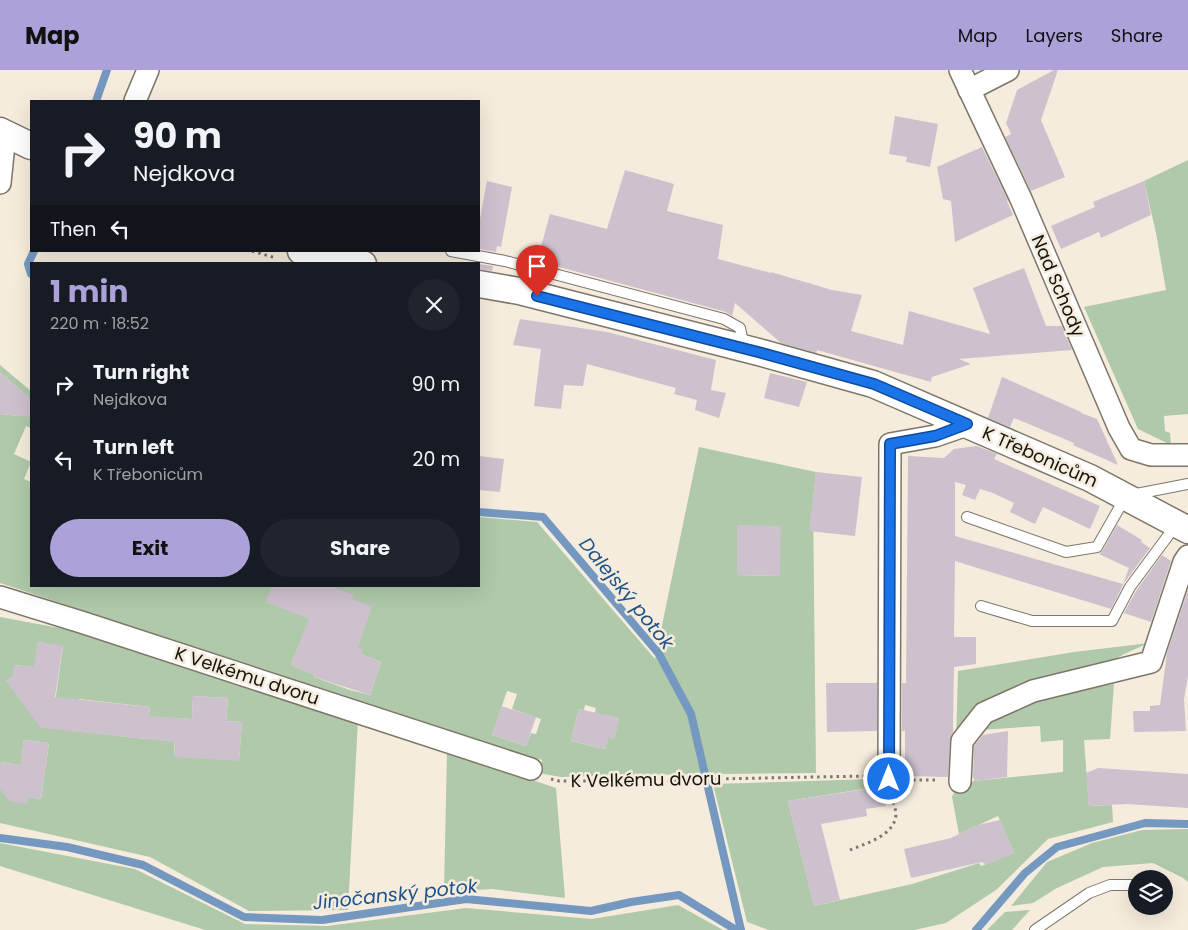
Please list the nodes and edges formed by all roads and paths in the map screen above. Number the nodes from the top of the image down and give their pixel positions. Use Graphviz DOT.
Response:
graph roads {
  1 [pos="148,70"];
  2 [pos="960,70"];
  3 [pos="1008,70"];
  4 [pos="969,90"];
  5 [pos="135,100"];
  6 [pos="2,133"];
  7 [pos="30,146"];
  8 [pos="0,183"];
  9 [pos="308,252"];
  10 [pos="456,252"];
  11 [pos="360,260"];
  12 [pos="480,284"];
  13 [pos="744,348"];
  14 [pos="967,424"];
  15 [pos="1188,455"];
  16 [pos="1188,484"];
  17 [pos="1126,496"];
  18 [pos="967,517"];
  19 [pos="1176,524"];
  20 [pos="1188,556"];
  21 [pos="0,597"];
  22 [pos="981,606"];
  23 [pos="531,769"];
  24 [pos="889,779"];
  25 [pos="960,782"];
  26 [pos="850,850"];
  27 [pos="1128,885"];
  28 [pos="1035,930"];
  1 -- 5 [label="street"];
  2 -- 4 [label="street, Nad Schody"];
  3 -- 4 [label="street"];
  4 -- 15 [label="street, Nad Schody"];
  6 -- 7 [label="street"];
  6 -- 8 [label="street"];
  9 -- 11 [label="street"];
  10 -- 13 [label="lane"];
  12 -- 13 [label="street, K Třebonicům"];
  13 -- 14 [label="street, K Třebonicům"];
  14 -- 17 [label="street, K Třebonicům"];
  14 -- 24 [label="street"];
  16 -- 17 [label="lane"];
  17 -- 18 [label="lane"];
  17 -- 19 [label="street, K Třebonicům"];
  19 -- 22 [label="lane"];
  20 -- 25 [label="street"];
  21 -- 23 [label="street, K Velkému dvoru"];
  23 -- 24 [label="path, K Velkému dvoru"];
  24 -- 25 [label="path, K Velkému dvoru"];
  24 -- 26 [label="path"];
  27 -- 28 [label="lane"];
}
